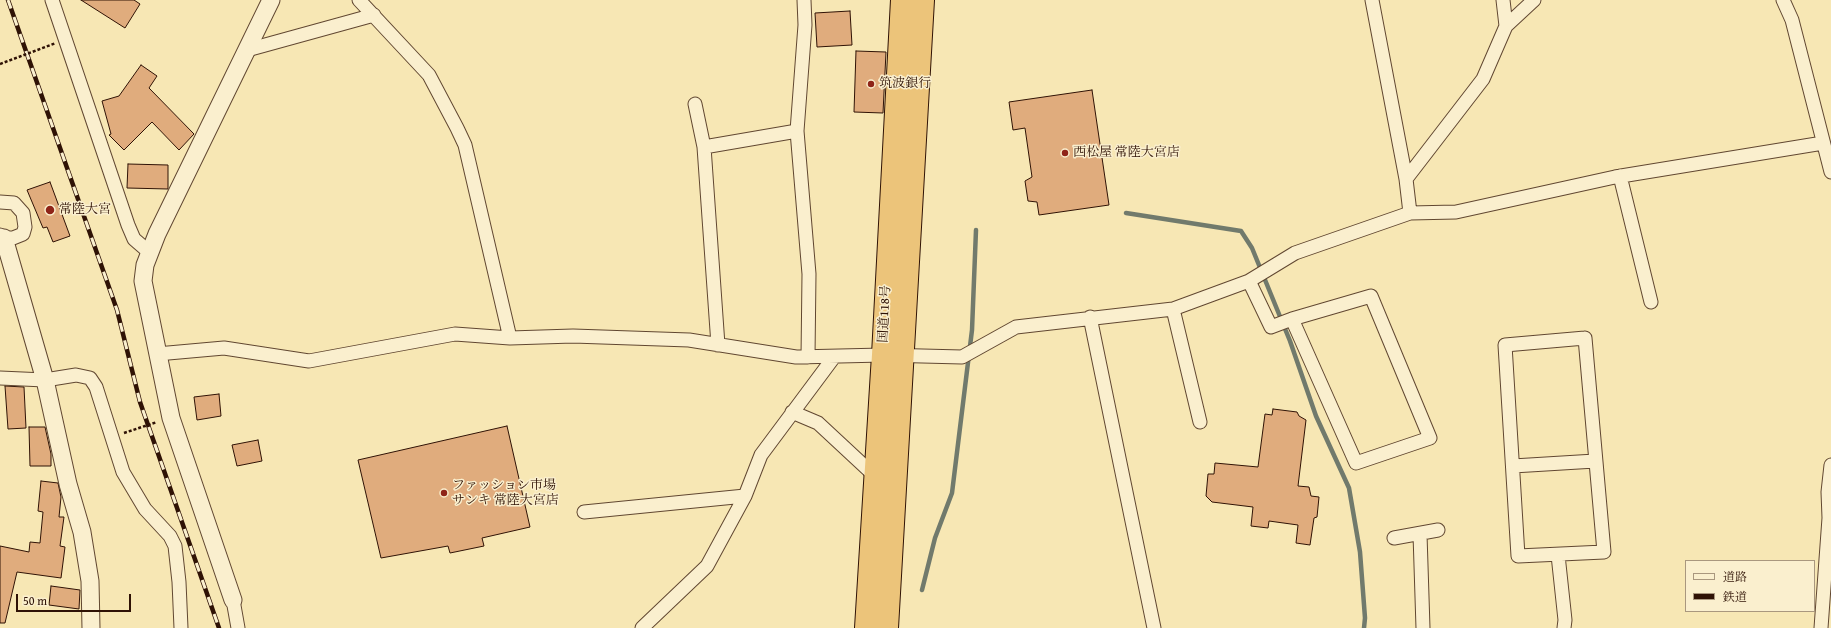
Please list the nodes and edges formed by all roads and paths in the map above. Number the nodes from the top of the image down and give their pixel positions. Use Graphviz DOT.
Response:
graph roads {
  1 [pos="52,0"];
  2 [pos="271,0"];
  3 [pos="360,0"];
  4 [pos="804,0"];
  5 [pos="902,0"];
  6 [pos="923,0"];
  7 [pos="1372,0"];
  8 [pos="1503,0"];
  9 [pos="1534,0"];
  10 [pos="1783,0"];
  11 [pos="374,15"];
  12 [pos="1506,26"];
  13 [pos="56,43"];
  14 [pos="247,50"];
  15 [pos="0,64"];
  16 [pos="695,104"];
  17 [pos="797,131"];
  18 [pos="1823,143"];
  19 [pos="704,147"];
  20 [pos="1831,172"];
  21 [pos="1620,176"];
  22 [pos="1406,179"];
  23 [pos="0,202"];
  24 [pos="1410,213"];
  25 [pos="2,236"];
  26 [pos="149,252"];
  27 [pos="1249,281"];
  28 [pos="1652,302"];
  29 [pos="1173,309"];
  30 [pos="1090,317"];
  31 [pos="1292,319"];
  32 [pos="510,338"];
  33 [pos="718,345"];
  34 [pos="157,354"];
  35 [pos="893,355"];
  36 [pos="808,357"];
  37 [pos="834,357"];
  38 [pos="0,378"];
  39 [pos="45,380"];
  40 [pos="792,412"];
  41 [pos="171,418"];
  42 [pos="1200,422"];
  43 [pos="112,437"];
  44 [pos="1595,461"];
  45 [pos="1831,465"];
  46 [pos="1513,466"];
  47 [pos="875,476"];
  48 [pos="745,496"];
  49 [pos="584,512"];
  50 [pos="1438,530"];
  51 [pos="1420,534"];
  52 [pos="1394,538"];
  53 [pos="1558,555"];
  54 [pos="233,600"];
  55 [pos="91,628"];
  56 [pos="181,628"];
  57 [pos="238,628"];
  58 [pos="642,628"];
  59 [pos="866,628"];
  60 [pos="887,628"];
  61 [pos="1154,628"];
  62 [pos="1423,628"];
  63 [pos="1564,628"];
  64 [pos="1821,628"];
  1 -- 26 [label="street"];
  2 -- 14 [label="street"];
  3 -- 11 [label="street"];
  4 -- 17 [label="street"];
  5 -- 35 [label="highway, 国道118号"];
  6 -- 35 [label="highway, 国道118号"];
  7 -- 22 [label="street"];
  8 -- 12 [label="street"];
  9 -- 12 [label="street"];
  10 -- 18 [label="street"];
  11 -- 14 [label="street"];
  11 -- 32 [label="street"];
  12 -- 22 [label="street"];
  13 -- 15 [label="path, bridge"];
  14 -- 26 [label="street"];
  16 -- 19 [label="street"];
  17 -- 19 [label="street"];
  17 -- 36 [label="street"];
  18 -- 20 [label="street"];
  18 -- 21 [label="street"];
  19 -- 33 [label="street"];
  21 -- 24 [label="street"];
  21 -- 28 [label="street"];
  22 -- 24 [label="street"];
  23 -- 25 [label="street"];
  24 -- 27 [label="street"];
  25 -- 39 [label="street"];
  26 -- 34 [label="street"];
  27 -- 29 [label="street"];
  27 -- 31 [label="street"];
  29 -- 30 [label="street"];
  29 -- 42 [label="street"];
  30 -- 35 [label="street"];
  30 -- 61 [label="street"];
  31 -- 31 [label="street"];
  32 -- 33 [label="street"];
  32 -- 34 [label="street"];
  33 -- 36 [label="street"];
  34 -- 41 [label="street"];
  35 -- 37 [label="street"];
  35 -- 47 [label="highway, 国道118号"];
  35 -- 60 [label="highway, 国道118号"];
  36 -- 37 [label="street"];
  37 -- 40 [label="street"];
  38 -- 39 [label="street"];
  39 -- 43 [label="street"];
  39 -- 55 [label="street"];
  40 -- 47 [label="street"];
  40 -- 48 [label="street"];
  41 -- 43 [label="path"];
  41 -- 54 [label="street"];
  43 -- 56 [label="street"];
  44 -- 46 [label="street"];
  44 -- 46 [label="street"];
  44 -- 53 [label="street"];
  45 -- 64 [label="street"];
  46 -- 53 [label="street"];
  47 -- 59 [label="highway, 国道118号"];
  48 -- 49 [label="street"];
  48 -- 58 [label="street"];
  50 -- 51 [label="street"];
  51 -- 52 [label="street"];
  51 -- 62 [label="street"];
  53 -- 63 [label="street"];
  54 -- 57 [label="street"];
}
